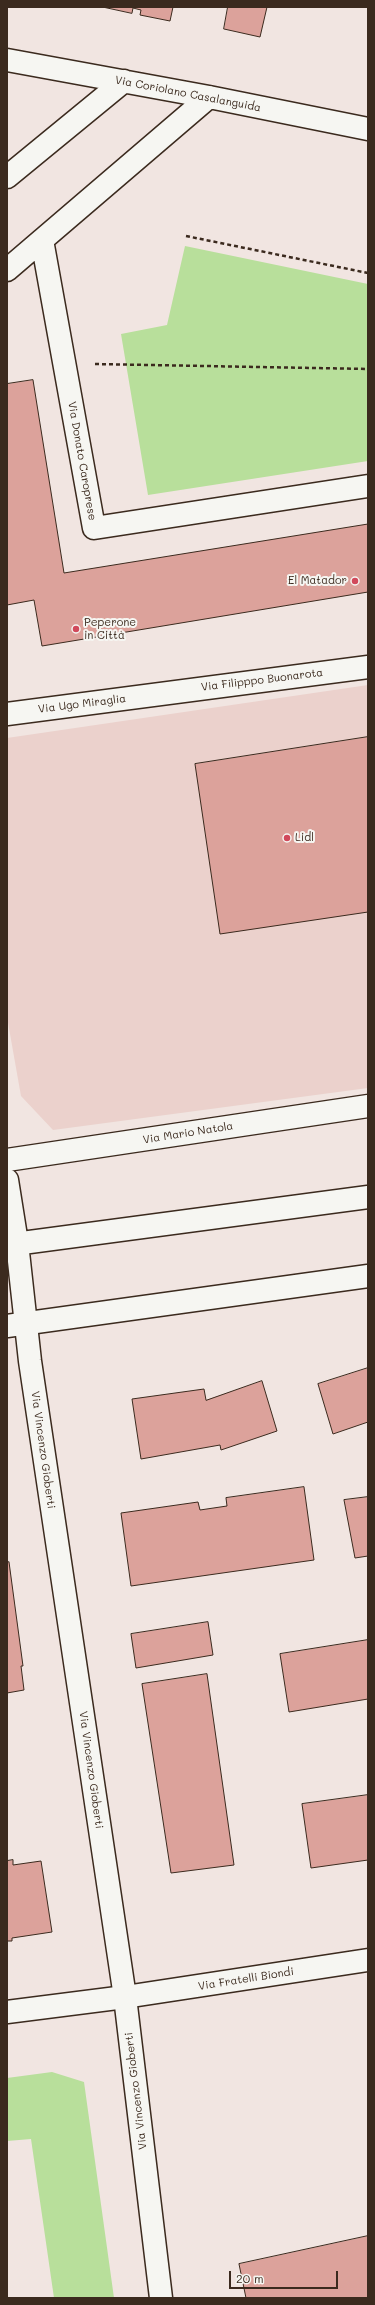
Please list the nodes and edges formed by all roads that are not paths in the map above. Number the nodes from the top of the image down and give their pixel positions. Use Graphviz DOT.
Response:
graph roads {
  1 [pos="7,60"];
  2 [pos="124,81"];
  3 [pos="209,97"];
  4 [pos="368,129"];
  5 [pos="7,177"];
  6 [pos="42,240"];
  7 [pos="7,270"];
  8 [pos="368,486"];
  9 [pos="368,667"];
  10 [pos="156,694"];
  11 [pos="7,714"];
  12 [pos="368,1106"];
  13 [pos="7,1160"];
  14 [pos="7,1180"];
  15 [pos="368,1197"];
  16 [pos="12,1244"];
  17 [pos="368,1276"];
  18 [pos="16,1325"];
  19 [pos="368,1960"];
  20 [pos="125,1997"];
  21 [pos="7,2012"];
  22 [pos="161,2298"];
  1 -- 2 [label="street, Via Coriolano Casalanguida"];
  2 -- 3 [label="street, Via Coriolano Casalanguida"];
  2 -- 5 [label="street"];
  3 -- 4 [label="street, Via Coriolano Casalanguida"];
  3 -- 6 [label="street"];
  6 -- 7 [label="street"];
  6 -- 8 [label="street, Via Donato Caroprese"];
  9 -- 10 [label="street, Via Filipppo Buonarota"];
  10 -- 11 [label="street, Via Ugo Miraglia"];
  12 -- 13 [label="street, Via Mario Natola"];
  14 -- 16 [label="street, Via Vincenzo Gioberti"];
  15 -- 16 [label="street"];
  16 -- 18 [label="street, Via Vincenzo Gioberti"];
  17 -- 18 [label="street"];
  18 -- 20 [label="street, Via Vincenzo Gioberti"];
  19 -- 20 [label="street, Via Fratelli Biondi"];
  20 -- 21 [label="street, Via Fratelli Biondi"];
  20 -- 22 [label="street, Via Vincenzo Gioberti"];
}
